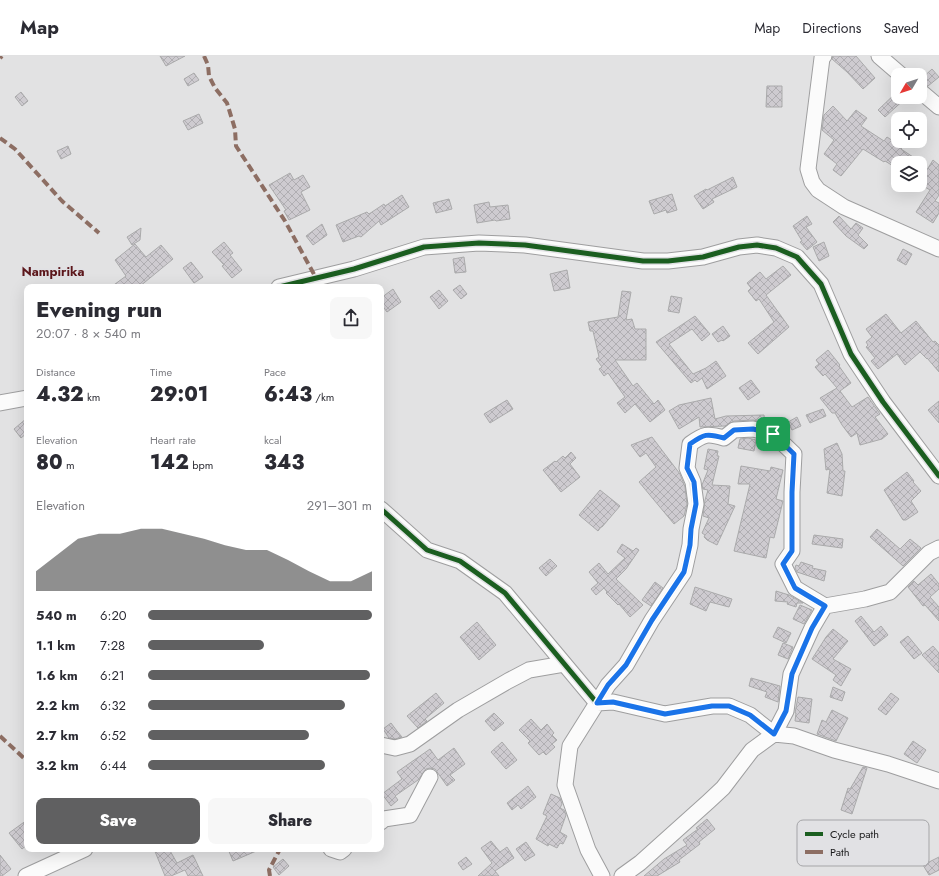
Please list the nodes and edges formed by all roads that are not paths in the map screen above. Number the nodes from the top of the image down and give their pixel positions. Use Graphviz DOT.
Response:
graph roads {
  1 [pos="824,56"];
  2 [pos="879,56"];
  3 [pos="893,68"];
  4 [pos="927,97"];
  5 [pos="939,107"];
  6 [pos="939,249"];
  7 [pos="292,284"];
  8 [pos="24,399"];
  9 [pos="0,403"];
  10 [pos="939,476"];
  11 [pos="384,512"];
  12 [pos="939,548"];
  13 [pos="825,606"];
  14 [pos="564,664"];
  15 [pos="597,703"];
  16 [pos="774,734"];
  17 [pos="384,746"];
  18 [pos="430,777"];
  19 [pos="939,781"];
  20 [pos="384,819"];
  21 [pos="78,852"];
  22 [pos="26,876"];
  23 [pos="602,876"];
  24 [pos="622,876"];
  1 -- 6 [label="street"];
  2 -- 3 [label="street"];
  4 -- 5 [label="street"];
  7 -- 10 [label="street"];
  8 -- 9 [label="street"];
  11 -- 14 [label="street"];
  12 -- 13 [label="street"];
  13 -- 15 [label="street"];
  13 -- 16 [label="street"];
  14 -- 15 [label="street"];
  14 -- 17 [label="street"];
  15 -- 16 [label="street"];
  15 -- 23 [label="street"];
  16 -- 19 [label="street"];
  16 -- 24 [label="street"];
  18 -- 20 [label="street"];
  21 -- 22 [label="street"];
}
